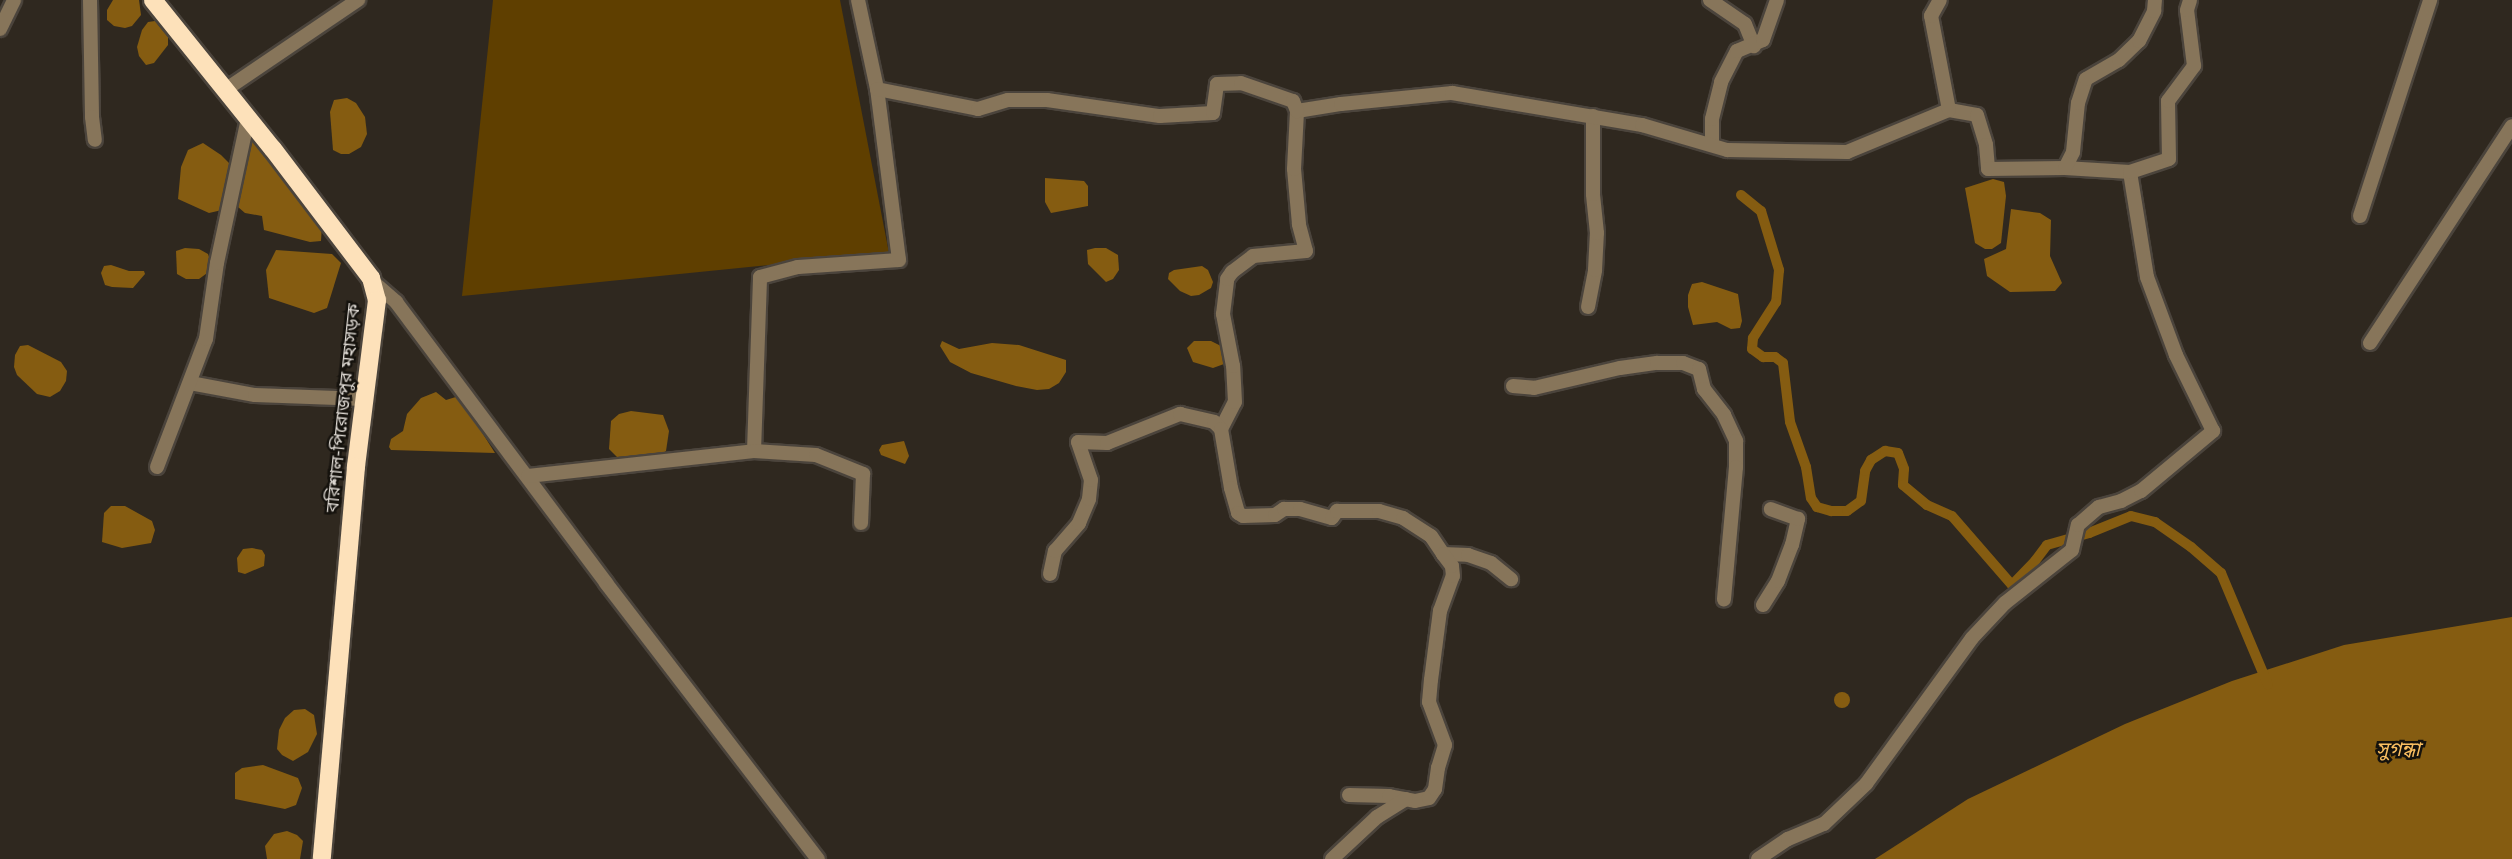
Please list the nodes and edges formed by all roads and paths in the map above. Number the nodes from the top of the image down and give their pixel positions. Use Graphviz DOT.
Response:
graph roads {
  1 [pos="14,0"];
  2 [pos="90,0"];
  3 [pos="153,0"];
  4 [pos="358,0"];
  5 [pos="858,0"];
  6 [pos="1710,0"];
  7 [pos="1777,0"];
  8 [pos="1941,0"];
  9 [pos="2155,0"];
  10 [pos="2190,0"];
  11 [pos="2430,0"];
  12 [pos="0,29"];
  13 [pos="1754,46"];
  14 [pos="877,88"];
  15 [pos="225,90"];
  16 [pos="1949,110"];
  17 [pos="1297,111"];
  18 [pos="1593,116"];
  19 [pos="248,118"];
  20 [pos="2512,126"];
  21 [pos="95,140"];
  22 [pos="1712,146"];
  23 [pos="2065,168"];
  24 [pos="2130,172"];
  25 [pos="2360,216"];
  26 [pos="372,281"];
  27 [pos="1588,307"];
  28 [pos="2370,343"];
  29 [pos="190,383"];
  30 [pos="1513,386"];
  31 [pos="364,399"];
  32 [pos="1221,429"];
  33 [pos="754,451"];
  34 [pos="157,467"];
  35 [pos="528,476"];
  36 [pos="1771,509"];
  37 [pos="861,523"];
  38 [pos="1443,554"];
  39 [pos="1050,574"];
  40 [pos="1511,579"];
  41 [pos="1724,599"];
  42 [pos="1763,605"];
  43 [pos="1349,795"];
  44 [pos="1406,799"];
  45 [pos="322,859"];
  46 [pos="818,859"];
  47 [pos="1332,859"];
  48 [pos="1758,859"];
  1 -- 12 [label="street"];
  2 -- 21 [label="street"];
  3 -- 15 [label="highway, বরিশাল-পিরোজপুর মহাসড়ক"];
  4 -- 15 [label="street"];
  5 -- 14 [label="street"];
  6 -- 13 [label="street"];
  7 -- 13 [label="street"];
  8 -- 16 [label="street"];
  9 -- 23 [label="street"];
  10 -- 24 [label="street"];
  11 -- 25 [label="street"];
  13 -- 22 [label="street"];
  14 -- 17 [label="street"];
  14 -- 33 [label="street"];
  15 -- 19 [label="highway, বরিশাল-পিরোজপুর মহাসড়ক"];
  16 -- 22 [label="street"];
  16 -- 23 [label="street"];
  17 -- 18 [label="street"];
  17 -- 32 [label="street"];
  18 -- 22 [label="street"];
  18 -- 27 [label="street"];
  19 -- 26 [label="highway, বরিশাল-পিরোজপুর মহাসড়ক"];
  19 -- 29 [label="street"];
  20 -- 28 [label="street"];
  23 -- 24 [label="street"];
  24 -- 48 [label="street"];
  26 -- 31 [label="highway, বরিশাল-পিরোজপুর মহাসড়ক"];
  26 -- 35 [label="street"];
  29 -- 31 [label="street"];
  29 -- 34 [label="street"];
  30 -- 41 [label="street"];
  31 -- 45 [label="highway, বরিশাল-পিরোজপুর মহাসড়ক"];
  32 -- 38 [label="street"];
  32 -- 39 [label="street"];
  33 -- 35 [label="street"];
  33 -- 37 [label="street"];
  35 -- 46 [label="street"];
  36 -- 42 [label="street"];
  38 -- 40 [label="street"];
  38 -- 44 [label="street"];
  43 -- 44 [label="street"];
  44 -- 47 [label="street"];
}
